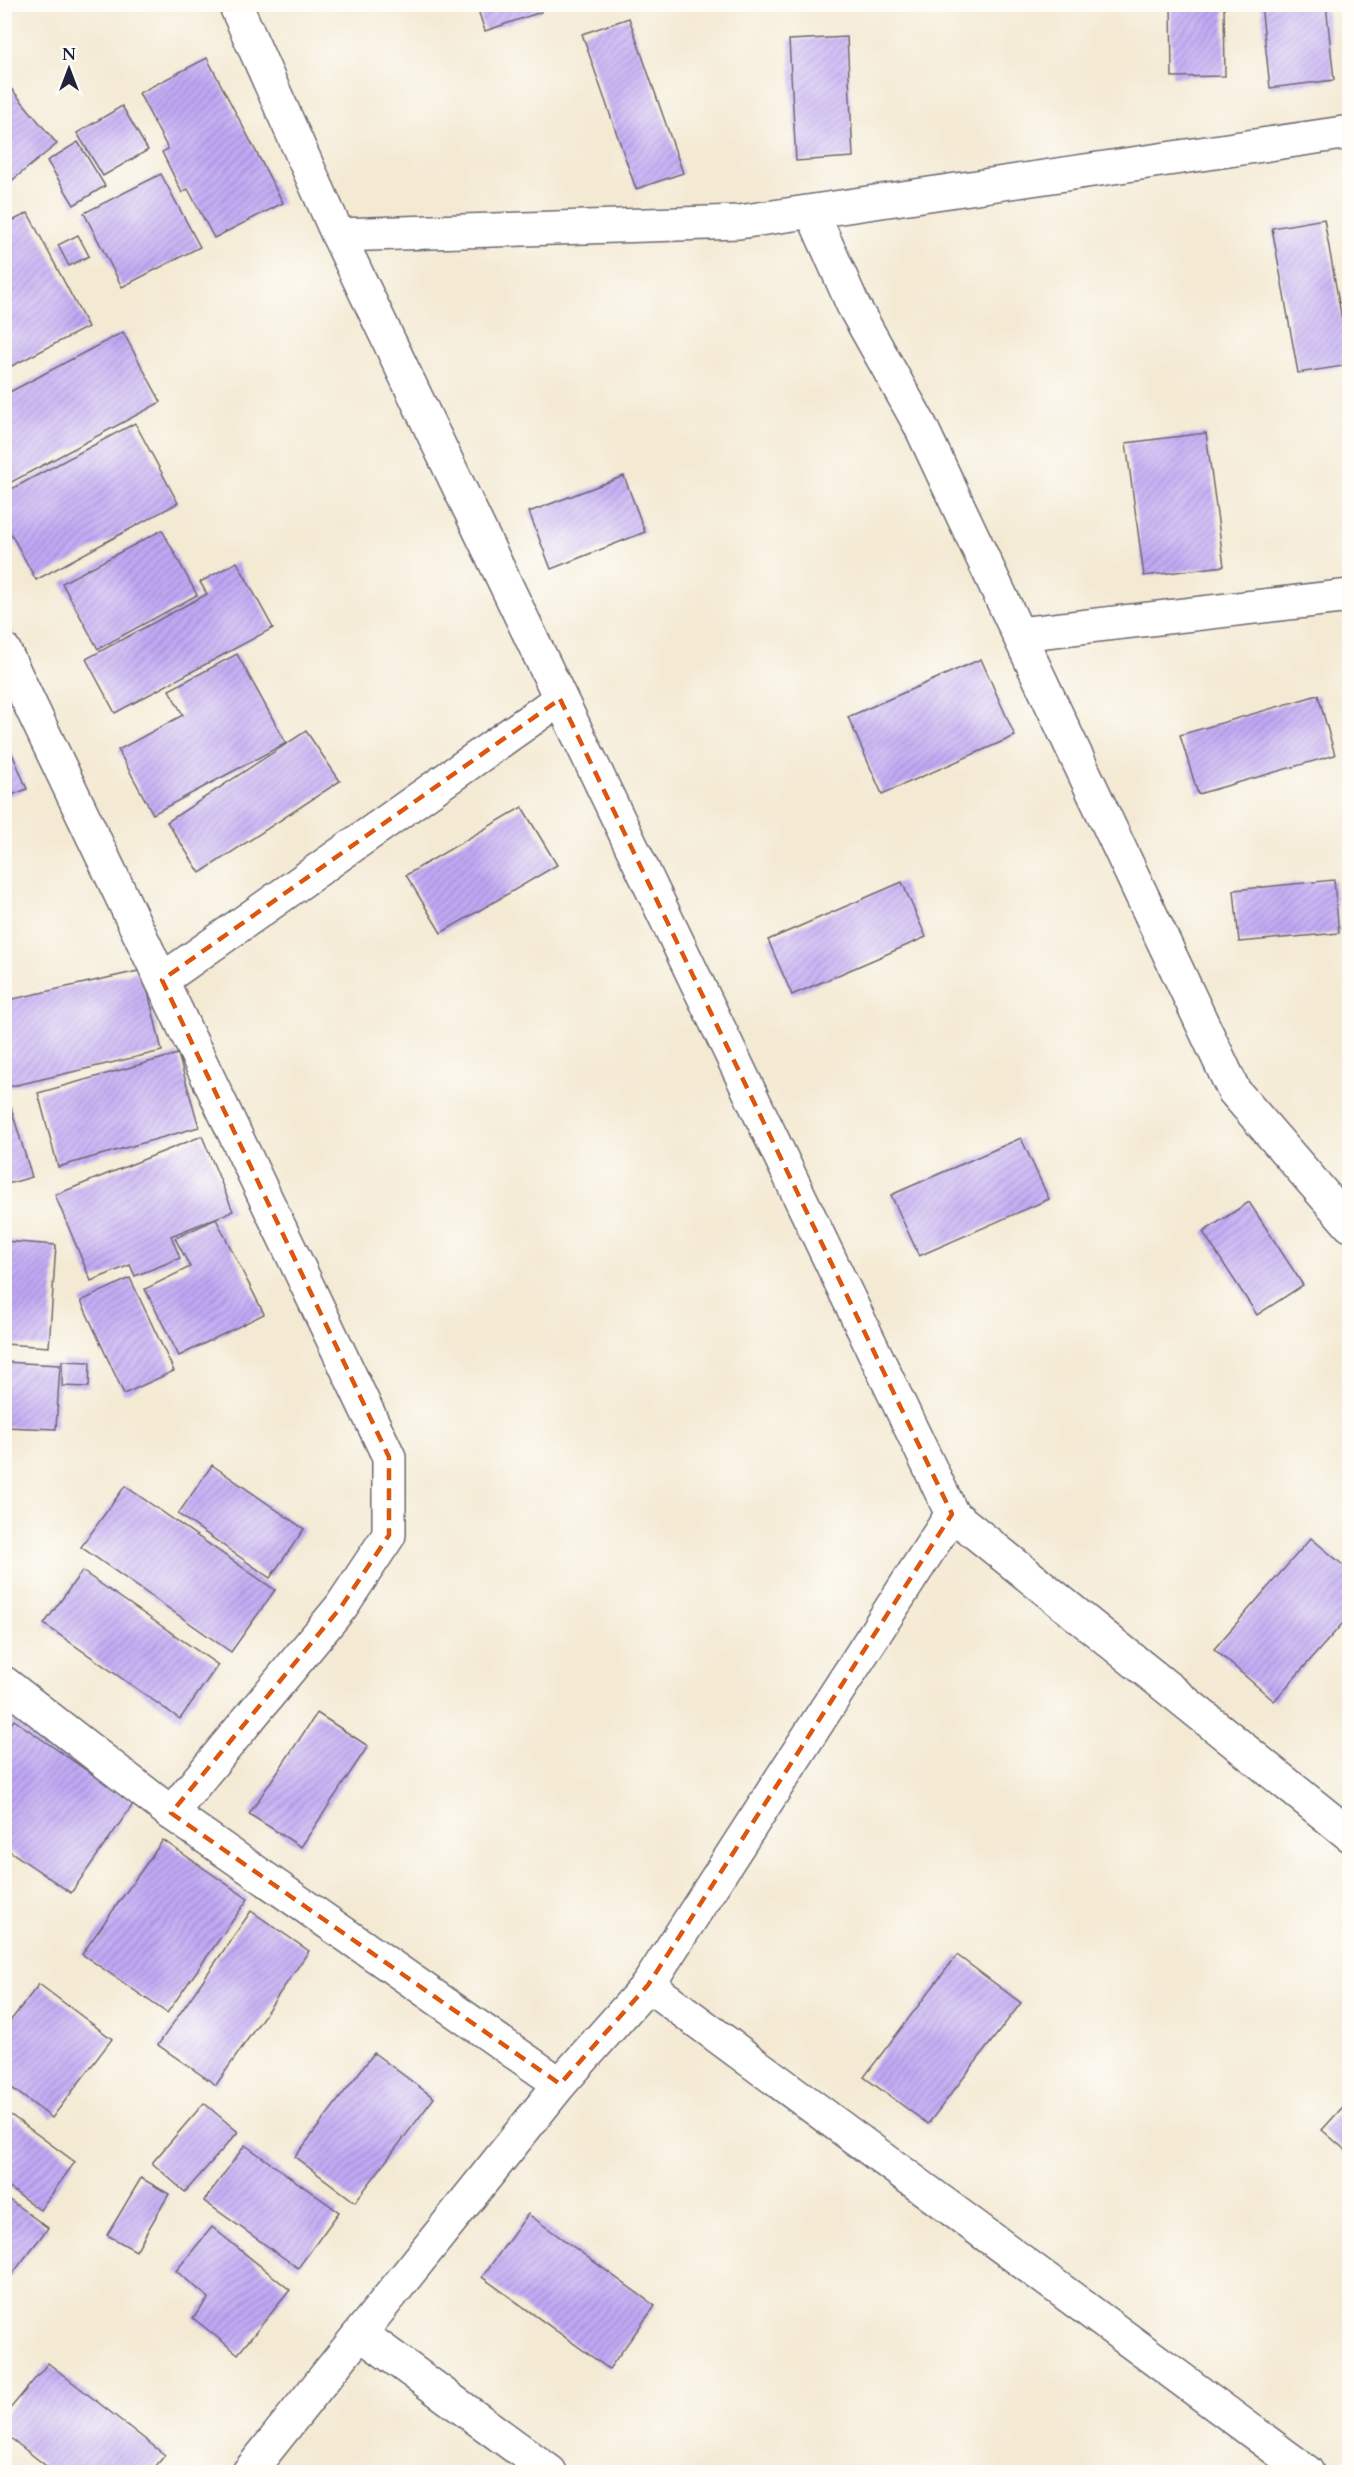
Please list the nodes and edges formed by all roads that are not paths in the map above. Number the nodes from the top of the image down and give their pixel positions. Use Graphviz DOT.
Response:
graph roads {
  1 [pos="235,4"];
  2 [pos="1350,132"];
  3 [pos="812,212"];
  4 [pos="338,236"];
  5 [pos="1350,596"];
  6 [pos="1019,634"];
  7 [pos="4,650"];
  8 [pos="560,699"];
  9 [pos="162,980"];
  10 [pos="1350,1225"];
  11 [pos="952,1514"];
  12 [pos="4,1683"];
  13 [pos="171,1813"];
  14 [pos="1350,1835"];
  15 [pos="648,1985"];
  16 [pos="560,2084"];
  17 [pos="361,2334"];
  18 [pos="249,2472"];
  19 [pos="550,2472"];
  20 [pos="1307,2472"];
  1 -- 4 [label="street"];
  2 -- 3 [label="street"];
  3 -- 4 [label="street"];
  3 -- 6 [label="street"];
  4 -- 8 [label="street"];
  5 -- 6 [label="street"];
  6 -- 10 [label="street"];
  7 -- 9 [label="street"];
  8 -- 9 [label="street"];
  8 -- 11 [label="street"];
  9 -- 13 [label="street"];
  11 -- 14 [label="street"];
  11 -- 15 [label="street"];
  12 -- 13 [label="street"];
  13 -- 16 [label="street"];
  15 -- 16 [label="street"];
  15 -- 20 [label="street"];
  16 -- 17 [label="street"];
  17 -- 18 [label="street"];
  17 -- 19 [label="street"];
}
